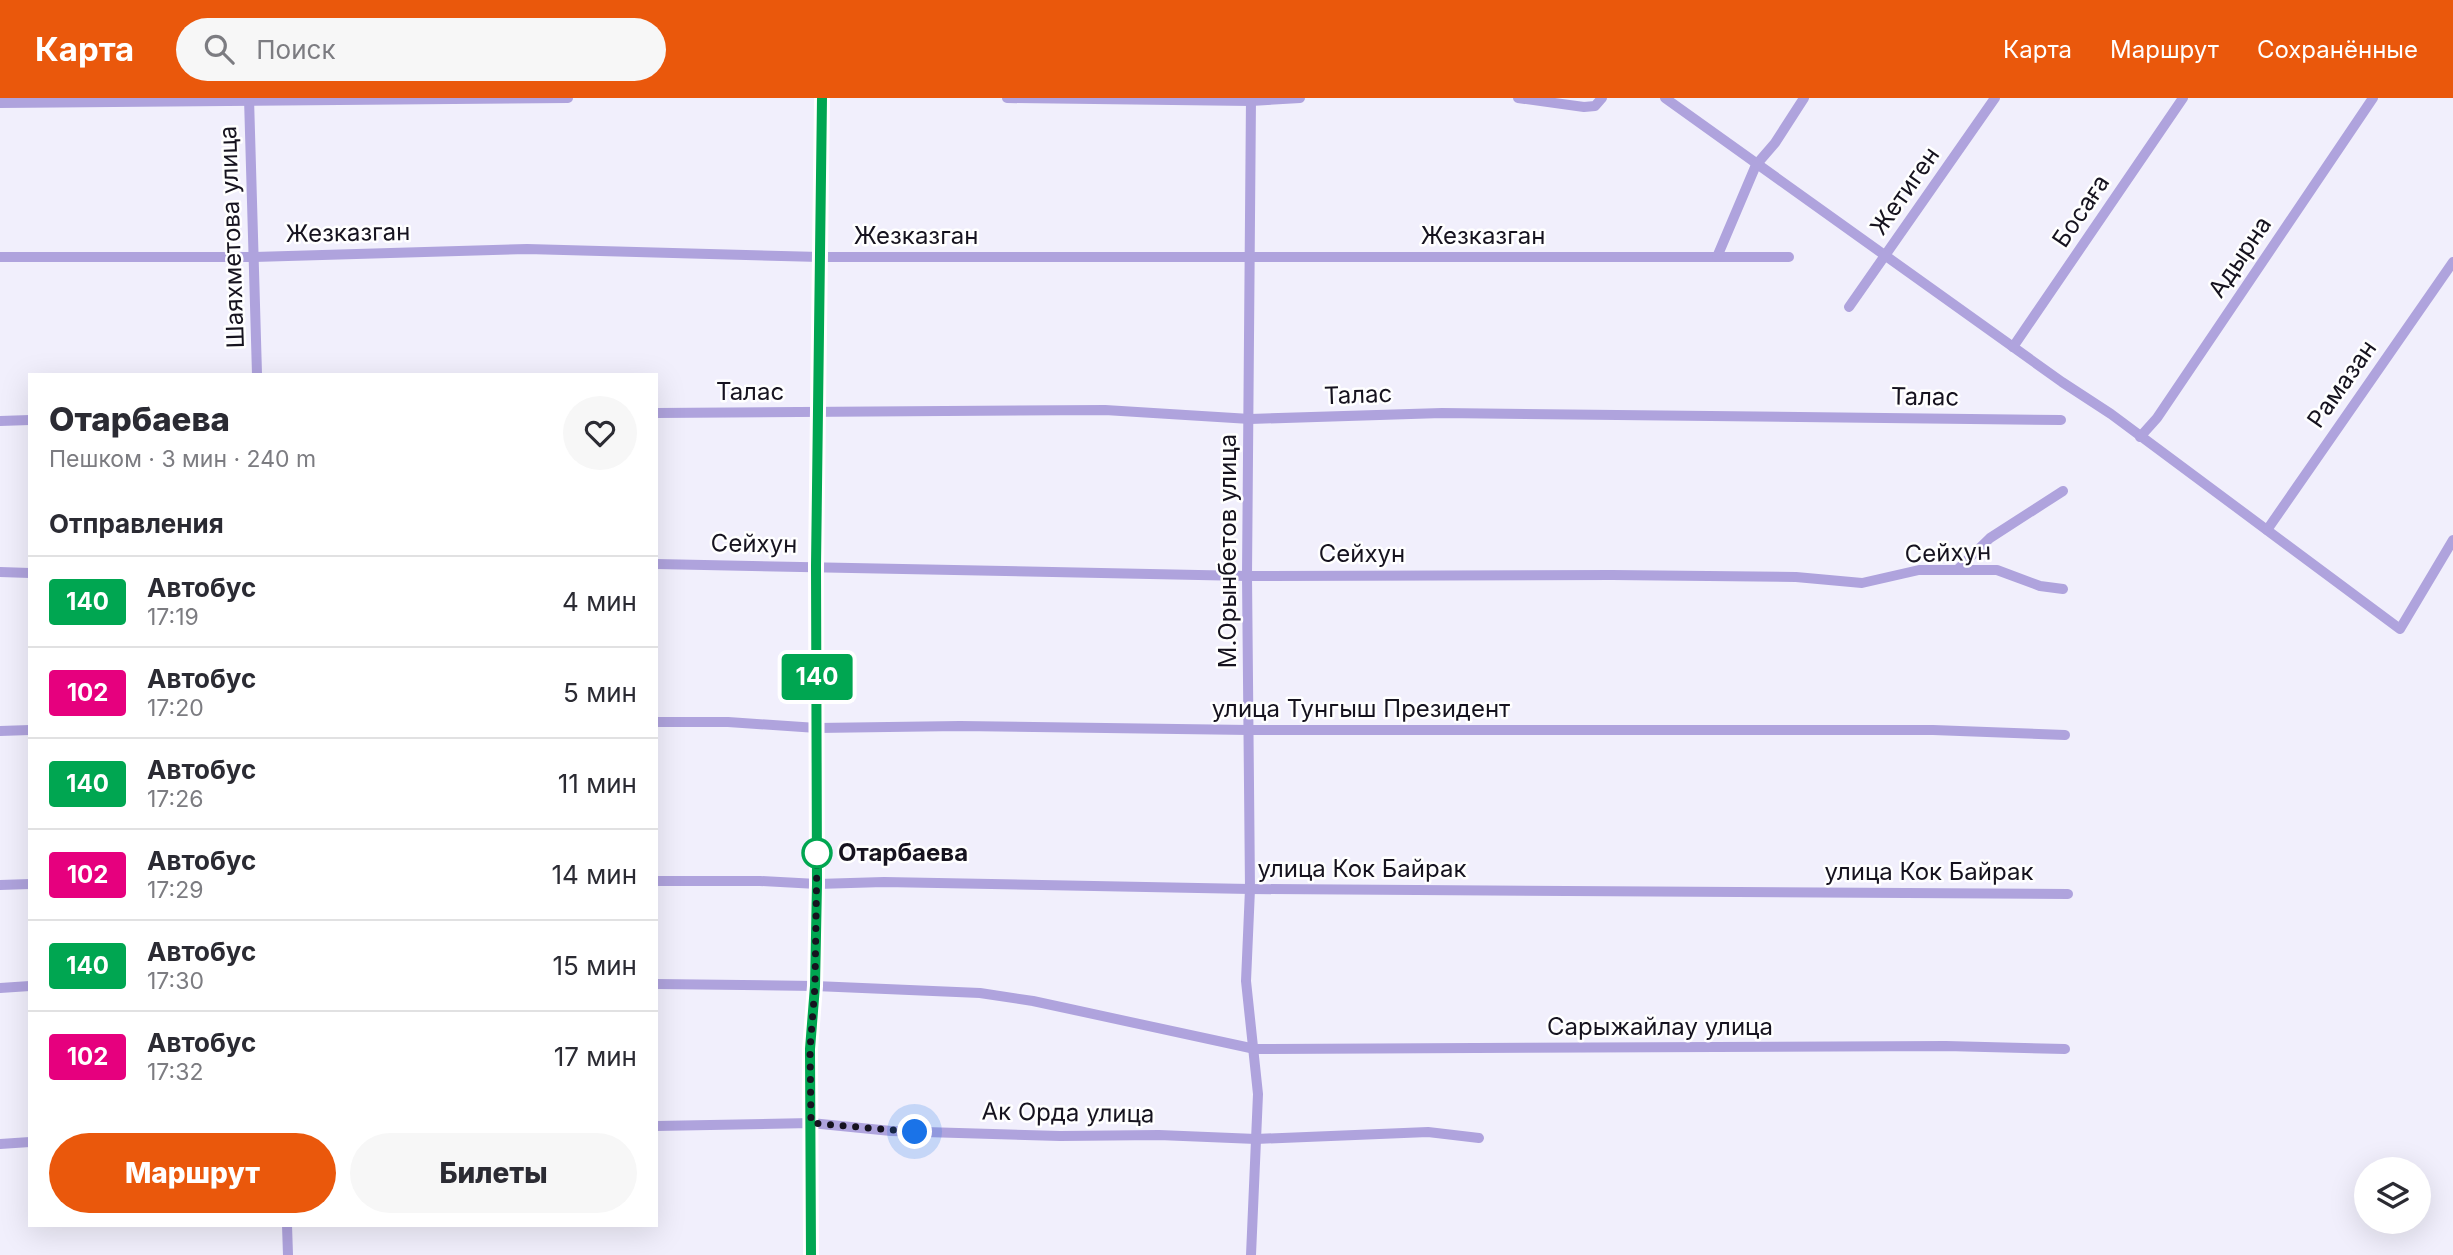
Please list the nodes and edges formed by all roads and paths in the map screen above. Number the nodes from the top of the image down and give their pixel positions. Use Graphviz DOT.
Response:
graph roads {
  1 [pos="568,98"];
  2 [pos="822,98"];
  3 [pos="1007,98"];
  4 [pos="1300,98"];
  5 [pos="1518,98"];
  6 [pos="1602,98"];
  7 [pos="1665,98"];
  8 [pos="1804,98"];
  9 [pos="1995,98"];
  10 [pos="2183,98"];
  11 [pos="2373,98"];
  12 [pos="1251,99"];
  13 [pos="248,100"];
  14 [pos="0,103"];
  15 [pos="1756,165"];
  16 [pos="1885,256"];
  17 [pos="0,257"];
  18 [pos="252,257"];
  19 [pos="820,257"];
  20 [pos="1250,257"];
  21 [pos="1717,257"];
  22 [pos="1789,257"];
  23 [pos="2453,262"];
  24 [pos="1849,307"];
  25 [pos="2013,347"];
  26 [pos="257,373"];
  27 [pos="658,413"];
  28 [pos="819,413"];
  29 [pos="1250,419"];
  30 [pos="2061,419"];
  31 [pos="28,420"];
  32 [pos="0,421"];
  33 [pos="2140,438"];
  34 [pos="2063,491"];
  35 [pos="2267,530"];
  36 [pos="2453,540"];
  37 [pos="658,565"];
  38 [pos="816,566"];
  39 [pos="1957,570"];
  40 [pos="0,572"];
  41 [pos="28,573"];
  42 [pos="1247,576"];
  43 [pos="2063,589"];
  44 [pos="658,722"];
  45 [pos="817,728"];
  46 [pos="28,730"];
  47 [pos="1249,730"];
  48 [pos="0,731"];
  49 [pos="2065,735"];
  50 [pos="658,881"];
  51 [pos="28,884"];
  52 [pos="817,884"];
  53 [pos="0,885"];
  54 [pos="1250,889"];
  55 [pos="2068,894"];
  56 [pos="658,984"];
  57 [pos="28,986"];
  58 [pos="815,986"];
  59 [pos="0,988"];
  60 [pos="1255,1049"];
  61 [pos="2065,1049"];
  62 [pos="811,1123"];
  63 [pos="658,1125"];
  64 [pos="1479,1138"];
  65 [pos="1256,1139"];
  66 [pos="28,1142"];
  67 [pos="0,1144"];
  68 [pos="287,1227"];
  69 [pos="288,1255"];
  70 [pos="811,1255"];
  71 [pos="1251,1255"];
  1 -- 13 [label="street"];
  2 -- 19 [label="street"];
  3 -- 12 [label="street"];
  4 -- 12 [label="street"];
  5 -- 6 [label="street"];
  7 -- 15 [label="street"];
  8 -- 15 [label="street"];
  9 -- 16 [label="street, Жетиген"];
  10 -- 25 [label="street, Босаға"];
  11 -- 33 [label="street, Адырна"];
  12 -- 20 [label="street, М.Орынбетов улица"];
  13 -- 14 [label="street"];
  13 -- 18 [label="street, Шаяхметова улица"];
  15 -- 16 [label="street"];
  15 -- 21 [label="street"];
  16 -- 24 [label="street, Жетиген"];
  16 -- 25 [label="street"];
  17 -- 18 [label="street, Жезказган"];
  18 -- 19 [label="street, Жезказган"];
  18 -- 26 [label="street, Шаяхметова улица"];
  19 -- 20 [label="street, Жезказган"];
  19 -- 28 [label="street"];
  20 -- 21 [label="street, Жезказган"];
  20 -- 29 [label="street, М.Орынбетов улица"];
  21 -- 22 [label="street, Жезказган"];
  23 -- 35 [label="street, Рамазан"];
  25 -- 33 [label="street"];
  27 -- 28 [label="street, Талас"];
  28 -- 29 [label="street, Талас"];
  28 -- 38 [label="street"];
  29 -- 30 [label="street, Талас"];
  29 -- 42 [label="street, М.Орынбетов улица"];
  31 -- 32 [label="street"];
  33 -- 35 [label="street"];
  34 -- 39 [label="street"];
  35 -- 36 [label="street"];
  37 -- 38 [label="street, Сейхун"];
  38 -- 42 [label="street, Сейхун"];
  38 -- 45 [label="street"];
  39 -- 42 [label="street, Сейхун"];
  39 -- 43 [label="street, Сейхун"];
  40 -- 41 [label="street"];
  42 -- 47 [label="street, М.Орынбетов улица"];
  44 -- 45 [label="street, улица Тунгыш Президент"];
  45 -- 47 [label="street, улица Тунгыш Президент"];
  45 -- 52 [label="street"];
  46 -- 48 [label="street"];
  47 -- 49 [label="street, улица Тунгыш Президент"];
  47 -- 54 [label="street, М.Орынбетов улица"];
  50 -- 52 [label="street, улица Кок Байрак"];
  51 -- 53 [label="street"];
  52 -- 54 [label="street, улица Кок Байрак"];
  52 -- 58 [label="street"];
  54 -- 55 [label="street, улица Кок Байрак"];
  54 -- 60 [label="street, М.Орынбетов улица"];
  56 -- 58 [label="street, Сарыжайлау улица"];
  57 -- 59 [label="street"];
  58 -- 60 [label="street, Сарыжайлау улица"];
  58 -- 62 [label="street"];
  60 -- 61 [label="street, Сарыжайлау улица"];
  60 -- 65 [label="street, М.Орынбетов улица"];
  62 -- 63 [label="street, Ак Орда улица"];
  62 -- 65 [label="street, Ак Орда улица"];
  62 -- 70 [label="street"];
  64 -- 65 [label="street, Ак Орда улица"];
  65 -- 71 [label="street, М.Орынбетов улица"];
  66 -- 67 [label="street"];
  68 -- 69 [label="street"];
}
